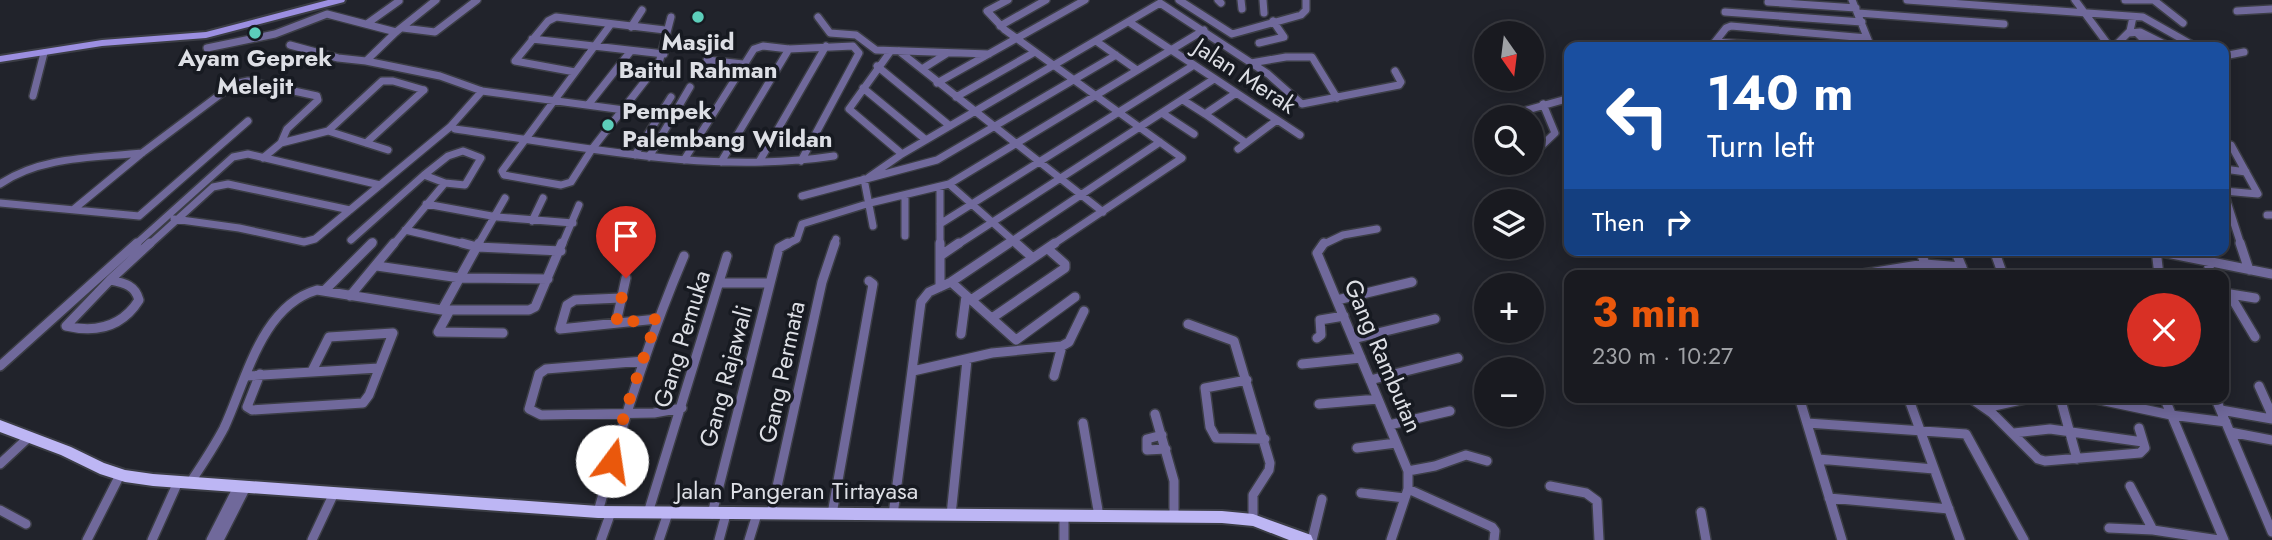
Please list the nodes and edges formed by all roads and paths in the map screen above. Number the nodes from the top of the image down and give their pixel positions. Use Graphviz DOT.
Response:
graph roads {
  1 [pos="341,0"];
  2 [pos="436,0"];
  3 [pos="477,0"];
  4 [pos="1007,0"];
  5 [pos="1046,0"];
  6 [pos="1085,0"];
  7 [pos="1179,0"];
  8 [pos="1241,0"];
  9 [pos="1263,0"];
  10 [pos="1306,0"];
  11 [pos="1852,0"];
  12 [pos="1907,0"];
  13 [pos="2002,0"];
  14 [pos="2076,0"];
  15 [pos="2125,0"];
  16 [pos="399,1"];
  17 [pos="1160,1"];
  18 [pos="1767,1"];
  19 [pos="1928,1"];
  20 [pos="2155,1"];
  21 [pos="2006,8"];
  22 [pos="1242,9"];
  23 [pos="642,10"];
  24 [pos="2272,10"];
  25 [pos="1857,11"];
  26 [pos="1725,12"];
  27 [pos="1264,13"];
  28 [pos="2240,13"];
  29 [pos="2084,14"];
  30 [pos="1773,16"];
  31 [pos="671,17"];
  32 [pos="818,17"];
  33 [pos="1937,18"];
  34 [pos="2134,20"];
  35 [pos="1273,21"];
  36 [pos="1129,22"];
  37 [pos="1862,22"];
  38 [pos="368,23"];
  39 [pos="2183,23"];
  40 [pos="611,24"];
  41 [pos="2004,24"];
  42 [pos="1000,26"];
  43 [pos="631,27"];
  44 [pos="399,30"];
  45 [pos="665,30"];
  46 [pos="1204,30"];
  47 [pos="1777,31"];
  48 [pos="2135,32"];
  49 [pos="1867,38"];
  50 [pos="532,39"];
  51 [pos="1017,39"];
  52 [pos="1096,41"];
  53 [pos="1716,42"];
  54 [pos="1869,42"];
  55 [pos="2108,42"];
  56 [pos="2120,42"];
  57 [pos="2147,42"];
  58 [pos="2186,42"];
  59 [pos="1259,43"];
  60 [pos="290,45"];
  61 [pos="826,46"];
  62 [pos="595,47"];
  63 [pos="207,48"];
  64 [pos="789,49"];
  65 [pos="1170,50"];
  66 [pos="899,51"];
  67 [pos="44,52"];
  68 [pos="630,52"];
  69 [pos="890,52"];
  70 [pos="1035,52"];
  71 [pos="2244,52"];
  72 [pos="664,54"];
  73 [pos="946,54"];
  74 [pos="989,54"];
  75 [pos="1116,55"];
  76 [pos="2229,55"];
  77 [pos="0,59"];
  78 [pos="366,61"];
  79 [pos="707,61"];
  80 [pos="1251,63"];
  81 [pos="743,64"];
  82 [pos="1194,65"];
  83 [pos="877,66"];
  84 [pos="1054,66"];
  85 [pos="922,69"];
  86 [pos="1137,70"];
  87 [pos="1395,71"];
  88 [pos="575,72"];
  89 [pos="1073,79"];
  90 [pos="1214,79"];
  91 [pos="937,82"];
  92 [pos="690,87"];
  93 [pos="863,89"];
  94 [pos="481,91"];
  95 [pos="1236,93"];
  96 [pos="33,96"];
  97 [pos="1097,96"];
  98 [pos="671,97"];
  99 [pos="956,97"];
  100 [pos="1337,98"];
  101 [pos="1183,100"];
  102 [pos="554,101"];
  103 [pos="1564,101"];
  104 [pos="1543,104"];
  105 [pos="588,105"];
  106 [pos="1540,105"];
  107 [pos="1544,106"];
  108 [pos="624,110"];
  109 [pos="975,112"];
  110 [pos="1119,113"];
  111 [pos="1162,113"];
  112 [pos="1205,114"];
  113 [pos="1277,120"];
  114 [pos="247,121"];
  115 [pos="950,126"];
  116 [pos="994,127"];
  117 [pos="1139,127"];
  118 [pos="455,128"];
  119 [pos="328,131"];
  120 [pos="1194,134"];
  121 [pos="1300,135"];
  122 [pos="525,138"];
  123 [pos="926,140"];
  124 [pos="1160,142"];
  125 [pos="1245,142"];
  126 [pos="281,143"];
  127 [pos="366,143"];
  128 [pos="1544,144"];
  129 [pos="2229,144"];
  130 [pos="1017,145"];
  131 [pos="592,149"];
  132 [pos="1238,149"];
  133 [pos="388,150"];
  134 [pos="142,153"];
  135 [pos="902,154"];
  136 [pos="635,155"];
  137 [pos="834,156"];
  138 [pos="649,157"];
  139 [pos="263,158"];
  140 [pos="684,160"];
  141 [pos="721,162"];
  142 [pos="759,162"];
  143 [pos="801,162"];
  144 [pos="1040,162"];
  145 [pos="2229,170"];
  146 [pos="2246,172"];
  147 [pos="424,175"];
  148 [pos="1060,178"];
  149 [pos="865,179"];
  150 [pos="444,183"];
  151 [pos="0,184"];
  152 [pos="380,185"];
  153 [pos="944,186"];
  154 [pos="2229,192"];
  155 [pos="1081,195"];
  156 [pos="802,196"];
  157 [pos="905,196"];
  158 [pos="505,198"];
  159 [pos="543,198"];
  160 [pos="0,203"];
  161 [pos="870,203"];
  162 [pos="426,204"];
  163 [pos="579,205"];
  164 [pos="971,205"];
  165 [pos="2229,208"];
  166 [pos="74,209"];
  167 [pos="350,210"];
  168 [pos="1103,212"];
  169 [pos="497,217"];
  170 [pos="174,219"];
  171 [pos="533,221"];
  172 [pos="991,222"];
  173 [pos="573,223"];
  174 [pos="940,224"];
  175 [pos="873,226"];
  176 [pos="1377,229"];
  177 [pos="405,230"];
  178 [pos="905,236"];
  179 [pos="836,239"];
  180 [pos="351,240"];
  181 [pos="1012,240"];
  182 [pos="373,242"];
  183 [pos="477,247"];
  184 [pos="1048,249"];
  185 [pos="561,251"];
  186 [pos="684,256"];
  187 [pos="727,256"];
  188 [pos="940,256"];
  189 [pos="1922,256"];
  190 [pos="2181,256"];
  191 [pos="1033,258"];
  192 [pos="2208,263"];
  193 [pos="1925,264"];
  194 [pos="377,266"];
  195 [pos="1888,270"];
  196 [pos="1927,270"];
  197 [pos="1958,270"];
  198 [pos="2210,270"];
  199 [pos="2249,270"];
  200 [pos="2272,274"];
  201 [pos="460,278"];
  202 [pos="626,278"];
  203 [pos="110,279"];
  204 [pos="548,279"];
  205 [pos="869,281"];
  206 [pos="951,282"];
  207 [pos="1412,282"];
  208 [pos="720,283"];
  209 [pos="770,283"];
  210 [pos="940,287"];
  211 [pos="324,291"];
  212 [pos="2229,294"];
  213 [pos="350,296"];
  214 [pos="1075,297"];
  215 [pos="2229,297"];
  216 [pos="621,298"];
  217 [pos="968,298"];
  218 [pos="2255,298"];
  219 [pos="1337,300"];
  220 [pos="447,310"];
  221 [pos="1084,310"];
  222 [pos="1343,316"];
  223 [pos="992,318"];
  224 [pos="657,319"];
  225 [pos="1435,319"];
  226 [pos="616,323"];
  227 [pos="1188,324"];
  228 [pos="503,333"];
  229 [pos="961,334"];
  230 [pos="2255,337"];
  231 [pos="1317,338"];
  232 [pos="1353,339"];
  233 [pos="1062,346"];
  234 [pos="1361,358"];
  235 [pos="1458,358"];
  236 [pos="967,360"];
  237 [pos="644,361"];
  238 [pos="1302,364"];
  239 [pos="0,366"];
  240 [pos="379,368"];
  241 [pos="312,371"];
  242 [pos="913,371"];
  243 [pos="260,374"];
  244 [pos="247,376"];
  245 [pos="1054,376"];
  246 [pos="1247,380"];
  247 [pos="1370,380"];
  248 [pos="2259,386"];
  249 [pos="1378,399"];
  250 [pos="1801,403"];
  251 [pos="1910,403"];
  252 [pos="1978,403"];
  253 [pos="2008,403"];
  254 [pos="2062,403"];
  255 [pos="2114,403"];
  256 [pos="2166,403"];
  257 [pos="2218,403"];
  258 [pos="1319,404"];
  259 [pos="682,408"];
  260 [pos="1985,408"];
  261 [pos="2221,410"];
  262 [pos="1450,411"];
  263 [pos="625,412"];
  264 [pos="1155,414"];
  265 [pos="2171,415"];
  266 [pos="2272,417"];
  267 [pos="1083,423"];
  268 [pos="1807,423"];
  269 [pos="1389,425"];
  270 [pos="0,426"];
  271 [pos="2228,427"];
  272 [pos="2139,428"];
  273 [pos="1920,431"];
  274 [pos="2069,431"];
  275 [pos="2014,433"];
  276 [pos="1162,435"];
  277 [pos="29,438"];
  278 [pos="1265,439"];
  279 [pos="2272,440"];
  280 [pos="2143,442"];
  281 [pos="1396,443"];
  282 [pos="1357,448"];
  283 [pos="1166,449"];
  284 [pos="1818,459"];
  285 [pos="2077,459"];
  286 [pos="1487,461"];
  287 [pos="0,464"];
  288 [pos="1934,469"];
  289 [pos="1408,471"];
  290 [pos="121,475"];
  291 [pos="184,482"];
  292 [pos="1550,486"];
  293 [pos="2130,486"];
  294 [pos="242,487"];
  295 [pos="334,493"];
  296 [pos="1361,493"];
  297 [pos="1407,494"];
  298 [pos="1829,498"];
  299 [pos="1322,499"];
  300 [pos="1949,509"];
  301 [pos="0,510"];
  302 [pos="605,512"];
  303 [pos="1701,512"];
  304 [pos="648,513"];
  305 [pos="668,513"];
  306 [pos="719,514"];
  307 [pos="764,514"];
  308 [pos="832,514"];
  309 [pos="892,515"];
  310 [pos="951,515"];
  311 [pos="1064,516"];
  312 [pos="1099,516"];
  313 [pos="1174,517"];
  314 [pos="1253,520"];
  315 [pos="2270,521"];
  316 [pos="26,524"];
  317 [pos="2109,528"];
  318 [pos="2153,530"];
  319 [pos="2272,533"];
  320 [pos="87,540"];
  321 [pos="152,540"];
  322 [pos="211,540"];
  323 [pos="219,540"];
  324 [pos="312,540"];
  325 [pos="601,540"];
  326 [pos="659,540"];
  327 [pos="719,540"];
  328 [pos="750,540"];
  329 [pos="1064,540"];
  330 [pos="1306,540"];
  331 [pos="1312,540"];
  332 [pos="1391,540"];
  333 [pos="1494,540"];
  334 [pos="1599,540"];
  335 [pos="1706,540"];
  336 [pos="1842,540"];
  337 [pos="1849,540"];
  338 [pos="1960,540"];
  339 [pos="2024,540"];
  340 [pos="2221,540"];
  1 -- 67 [label="street"];
  2 -- 44 [label="street"];
  3 -- 44 [label="street"];
  4 -- 42 [label="street"];
  5 -- 42 [label="street"];
  6 -- 51 [label="street"];
  7 -- 35 [label="street"];
  8 -- 22 [label="street"];
  9 -- 27 [label="street"];
  10 -- 35 [label="street"];
  11 -- 25 [label="street"];
  12 -- 19 [label="street"];
  13 -- 21 [label="street"];
  14 -- 29 [label="street"];
  15 -- 20 [label="street"];
  16 -- 38 [label="street"];
  17 -- 36 [label="street"];
  17 -- 46 [label="street"];
  18 -- 25 [label="street"];
  18 -- 30 [label="street"];
  19 -- 21 [label="street"];
  19 -- 33 [label="street"];
  20 -- 39 [label="street"];
  21 -- 29 [label="street"];
  23 -- 43 [label="street"];
  24 -- 28 [label="street"];
  25 -- 33 [label="street"];
  25 -- 37 [label="street"];
  26 -- 30 [label="street"];
  29 -- 34 [label="street"];
  29 -- 55 [label="street"];
  30 -- 37 [label="street"];
  30 -- 47 [label="street"];
  31 -- 45 [label="street"];
  32 -- 69 [label="street"];
  33 -- 41 [label="street"];
  34 -- 48 [label="street"];
  34 -- 58 [label="street"];
  35 -- 59 [label="street"];
  36 -- 52 [label="street"];
  36 -- 65 [label="street, Jalan Merak"];
  37 -- 49 [label="street"];
  38 -- 44 [label="street"];
  38 -- 63 [label="street"];
  40 -- 43 [label="street"];
  40 -- 50 [label="street"];
  40 -- 62 [label="street"];
  42 -- 51 [label="street"];
  43 -- 45 [label="street"];
  44 -- 78 [label="street"];
  45 -- 72 [label="street"];
  46 -- 65 [label="street"];
  46 -- 80 [label="street"];
  47 -- 49 [label="street"];
  47 -- 53 [label="street"];
  48 -- 56 [label="street"];
  48 -- 57 [label="street"];
  49 -- 54 [label="street"];
  50 -- 62 [label="street"];
  50 -- 88 [label="street"];
  51 -- 70 [label="street"];
  51 -- 74 [label="street"];
  52 -- 75 [label="street"];
  52 -- 84 [label="street"];
  60 -- 78 [label="street"];
  61 -- 64 [label="street"];
  61 -- 142 [label="street"];
  61 -- 143 [label="street"];
  62 -- 68 [label="street"];
  62 -- 88 [label="street"];
  64 -- 81 [label="street"];
  64 -- 141 [label="street"];
  65 -- 82 [label="street, Jalan Merak"];
  65 -- 86 [label="street"];
  66 -- 69 [label="street"];
  66 -- 73 [label="street"];
  66 -- 85 [label="street"];
  67 -- 77 [label="street"];
  67 -- 96 [label="street"];
  68 -- 72 [label="street"];
  68 -- 105 [label="street"];
  69 -- 83 [label="street"];
  70 -- 84 [label="street"];
  70 -- 99 [label="street"];
  71 -- 76 [label="street"];
  72 -- 108 [label="street"];
  73 -- 74 [label="street"];
  73 -- 85 [label="street"];
  74 -- 91 [label="street"];
  75 -- 86 [label="street"];
  75 -- 89 [label="street"];
  78 -- 94 [label="street"];
  79 -- 81 [label="street"];
  80 -- 100 [label="street"];
  80 -- 100 [label="street"];
  81 -- 140 [label="street"];
  82 -- 90 [label="street, Jalan Merak"];
  82 -- 110 [label="street"];
  83 -- 93 [label="street"];
  83 -- 115 [label="street"];
  84 -- 89 [label="street"];
  84 -- 109 [label="street"];
  85 -- 91 [label="street"];
  86 -- 97 [label="street"];
  87 -- 100 [label="street"];
  88 -- 102 [label="street"];
  89 -- 97 [label="street"];
  89 -- 116 [label="street"];
  90 -- 95 [label="street, Jalan Merak"];
  90 -- 101 [label="street"];
  91 -- 99 [label="street"];
  92 -- 138 [label="street"];
  93 -- 123 [label="street"];
  93 -- 135 [label="street"];
  94 -- 102 [label="street"];
  94 -- 152 [label="street"];
  95 -- 112 [label="street"];
  95 -- 113 [label="street, Jalan Merak"];
  97 -- 110 [label="street"];
  97 -- 130 [label="street"];
  98 -- 136 [label="street"];
  99 -- 109 [label="street"];
  101 -- 111 [label="street"];
  101 -- 112 [label="street"];
  102 -- 105 [label="street"];
  102 -- 122 [label="street"];
  103 -- 104 [label="street"];
  104 -- 106 [label="street"];
  105 -- 108 [label="street"];
  107 -- 128 [label="street"];
  108 -- 131 [label="street"];
  109 -- 115 [label="street"];
  109 -- 116 [label="street"];
  110 -- 117 [label="street"];
  110 -- 144 [label="street"];
  111 -- 117 [label="street"];
  111 -- 120 [label="street"];
  112 -- 125 [label="street"];
  113 -- 121 [label="street, Jalan Merak"];
  113 -- 125 [label="street"];
  114 -- 166 [label="street"];
  115 -- 123 [label="street"];
  116 -- 130 [label="street"];
  116 -- 149 [label="street"];
  117 -- 124 [label="street"];
  117 -- 148 [label="street"];
  118 -- 122 [label="street"];
  119 -- 126 [label="street"];
  119 -- 127 [label="street"];
  119 -- 127 [label="street"];
  122 -- 131 [label="street"];
  122 -- 131 [label="street"];
  123 -- 135 [label="street"];
  124 -- 155 [label="street"];
  124 -- 168 [label="street"];
  125 -- 132 [label="street"];
  126 -- 134 [label="street"];
  126 -- 139 [label="street"];
  127 -- 133 [label="street"];
  129 -- 146 [label="street"];
  130 -- 144 [label="street"];
  130 -- 153 [label="street"];
  131 -- 136 [label="street"];
  134 -- 151 [label="street"];
  134 -- 166 [label="street"];
  135 -- 149 [label="street"];
  136 -- 138 [label="street"];
  137 -- 143 [label="street"];
  138 -- 140 [label="street"];
  139 -- 152 [label="street"];
  139 -- 239 [label="street"];
  140 -- 141 [label="street"];
  141 -- 142 [label="street"];
  142 -- 143 [label="street"];
  144 -- 148 [label="street"];
  144 -- 164 [label="street"];
  145 -- 146 [label="street"];
  146 -- 154 [label="street"];
  147 -- 150 [label="street"];
  147 -- 150 [label="street"];
  147 -- 180 [label="street"];
  148 -- 155 [label="street"];
  148 -- 172 [label="street"];
  149 -- 156 [label="street"];
  149 -- 161 [label="street"];
  150 -- 162 [label="street"];
  152 -- 167 [label="street"];
  153 -- 157 [label="street"];
  153 -- 164 [label="street"];
  153 -- 174 [label="street"];
  155 -- 168 [label="street"];
  155 -- 181 [label="street"];
  157 -- 161 [label="street"];
  157 -- 178 [label="street"];
  158 -- 169 [label="street"];
  159 -- 171 [label="street"];
  160 -- 166 [label="street"];
  161 -- 175 [label="street"];
  161 -- 209 [label="street, Gang Rajawali"];
  162 -- 169 [label="street"];
  162 -- 177 [label="street"];
  163 -- 173 [label="street"];
  164 -- 172 [label="street"];
  164 -- 174 [label="street"];
  165 -- 199 [label="street"];
  167 -- 170 [label="street"];
  167 -- 170 [label="street"];
  168 -- 184 [label="street"];
  169 -- 171 [label="street"];
  169 -- 183 [label="street"];
  170 -- 203 [label="street"];
  171 -- 173 [label="street"];
  172 -- 181 [label="street"];
  172 -- 188 [label="street"];
  173 -- 185 [label="street"];
  174 -- 188 [label="street"];
  176 -- 219 [label="street, Gang Rambutan"];
  177 -- 183 [label="street"];
  177 -- 194 [label="street"];
  179 -- 307 [label="street, Gang Permata"];
  181 -- 191 [label="street"];
  181 -- 206 [label="street"];
  182 -- 211 [label="street"];
  183 -- 185 [label="street"];
  183 -- 201 [label="street"];
  184 -- 191 [label="street"];
  184 -- 223 [label="street"];
  185 -- 204 [label="street"];
  186 -- 224 [label="street"];
  187 -- 208 [label="street, Gang Pemuka"];
  188 -- 210 [label="street"];
  189 -- 193 [label="street"];
  190 -- 192 [label="street"];
  191 -- 217 [label="street"];
  192 -- 198 [label="street"];
  192 -- 199 [label="street"];
  193 -- 195 [label="street"];
  193 -- 196 [label="street"];
  193 -- 197 [label="street"];
  194 -- 201 [label="street"];
  194 -- 213 [label="street"];
  199 -- 200 [label="street"];
  201 -- 204 [label="street"];
  201 -- 220 [label="street"];
  202 -- 216 [label="street"];
  203 -- 203 [label="street"];
  204 -- 220 [label="street"];
  205 -- 308 [label="street"];
  206 -- 210 [label="street"];
  206 -- 217 [label="street"];
  207 -- 219 [label="street"];
  208 -- 209 [label="street"];
  208 -- 259 [label="street, Gang Pemuka"];
  209 -- 306 [label="street, Gang Rajawali"];
  210 -- 242 [label="street"];
  211 -- 213 [label="street"];
  211 -- 244 [label="street"];
  212 -- 218 [label="street"];
  213 -- 220 [label="street"];
  214 -- 223 [label="street"];
  215 -- 230 [label="street"];
  216 -- 226 [label="street"];
  216 -- 226 [label="street"];
  217 -- 223 [label="street"];
  217 -- 229 [label="street"];
  219 -- 222 [label="street, Gang Rambutan"];
  220 -- 228 [label="street"];
  221 -- 233 [label="street"];
  222 -- 231 [label="street"];
  222 -- 232 [label="street, Gang Rambutan"];
  224 -- 226 [label="street"];
  224 -- 237 [label="street"];
  225 -- 232 [label="street"];
  227 -- 246 [label="street"];
  232 -- 234 [label="street, Gang Rambutan"];
  233 -- 236 [label="street"];
  233 -- 245 [label="street"];
  234 -- 238 [label="street"];
  234 -- 247 [label="street, Gang Rambutan"];
  235 -- 247 [label="street"];
  236 -- 242 [label="street"];
  236 -- 310 [label="street"];
  237 -- 263 [label="street"];
  237 -- 263 [label="street"];
  240 -- 241 [label="street"];
  240 -- 241 [label="street"];
  240 -- 243 [label="street"];
  241 -- 243 [label="street"];
  242 -- 309 [label="street"];
  243 -- 244 [label="street"];
  244 -- 291 [label="street"];
  246 -- 278 [label="street"];
  246 -- 278 [label="street"];
  247 -- 249 [label="street, Gang Rambutan"];
  248 -- 266 [label="street"];
  249 -- 258 [label="street"];
  249 -- 269 [label="street, Gang Rambutan"];
  250 -- 268 [label="street"];
  251 -- 273 [label="street"];
  252 -- 260 [label="street"];
  253 -- 260 [label="street"];
  254 -- 274 [label="street"];
  255 -- 265 [label="street"];
  256 -- 265 [label="street"];
  257 -- 261 [label="street"];
  259 -- 263 [label="street"];
  259 -- 304 [label="street, Gang Pemuka"];
  260 -- 275 [label="street"];
  261 -- 266 [label="street"];
  261 -- 271 [label="street"];
  262 -- 269 [label="street"];
  263 -- 302 [label="street"];
  264 -- 276 [label="street"];
  265 -- 271 [label="street"];
  265 -- 340 [label="street"];
  267 -- 312 [label="street"];
  268 -- 273 [label="street"];
  268 -- 284 [label="street"];
  269 -- 281 [label="street, Gang Rambutan"];
  270 -- 277 [label="main road, Jalan Pangeran Tirtayasa"];
  271 -- 279 [label="street"];
  271 -- 315 [label="street"];
  272 -- 280 [label="street"];
  273 -- 288 [label="street"];
  273 -- 339 [label="street"];
  274 -- 275 [label="street"];
  274 -- 280 [label="street"];
  274 -- 285 [label="street"];
  275 -- 285 [label="street"];
  276 -- 283 [label="street"];
  276 -- 283 [label="street"];
  277 -- 287 [label="street"];
  277 -- 290 [label="main road, Jalan Pangeran Tirtayasa"];
  278 -- 314 [label="street"];
  280 -- 285 [label="street"];
  281 -- 282 [label="street"];
  281 -- 289 [label="street, Gang Rambutan"];
  283 -- 313 [label="street"];
  284 -- 288 [label="street"];
  284 -- 298 [label="street"];
  286 -- 289 [label="street"];
  288 -- 300 [label="street"];
  289 -- 297 [label="street, Gang Rambutan"];
  290 -- 291 [label="main road, Jalan Pangeran Tirtayasa"];
  290 -- 320 [label="street"];
  291 -- 294 [label="main road, Jalan Pangeran Tirtayasa"];
  291 -- 321 [label="street"];
  292 -- 334 [label="street"];
  293 -- 318 [label="street"];
  294 -- 295 [label="main road, Jalan Pangeran Tirtayasa"];
  294 -- 322 [label="street"];
  294 -- 323 [label="street"];
  295 -- 302 [label="main road, Jalan Pangeran Tirtayasa"];
  295 -- 324 [label="street"];
  296 -- 297 [label="street"];
  297 -- 332 [label="street, Gang Rambutan"];
  297 -- 333 [label="street"];
  298 -- 300 [label="street"];
  298 -- 336 [label="street"];
  299 -- 331 [label="street"];
  300 -- 338 [label="street"];
  301 -- 316 [label="street"];
  302 -- 304 [label="main road, Jalan Pangeran Tirtayasa"];
  302 -- 325 [label="street"];
  303 -- 335 [label="street"];
  304 -- 305 [label="main road, Jalan Pangeran Tirtayasa"];
  305 -- 306 [label="main road, Jalan Pangeran Tirtayasa"];
  305 -- 326 [label="street"];
  306 -- 307 [label="main road, Jalan Pangeran Tirtayasa"];
  306 -- 327 [label="street, Gang Rajawali"];
  307 -- 308 [label="main road, Jalan Pangeran Tirtayasa"];
  307 -- 328 [label="street, Gang Permata"];
  308 -- 309 [label="main road, Jalan Pangeran Tirtayasa"];
  309 -- 310 [label="main road, Jalan Pangeran Tirtayasa"];
  310 -- 311 [label="main road, Jalan Pangeran Tirtayasa"];
  311 -- 312 [label="main road, Jalan Pangeran Tirtayasa"];
  311 -- 329 [label="street"];
  312 -- 313 [label="main road, Jalan Pangeran Tirtayasa"];
  313 -- 314 [label="main road, Jalan Pangeran Tirtayasa"];
  314 -- 330 [label="main road, Jalan Pangeran Tirtayasa"];
  315 -- 319 [label="street"];
  317 -- 318 [label="street"];
  318 -- 340 [label="street"];
  336 -- 337 [label="street"];
}
